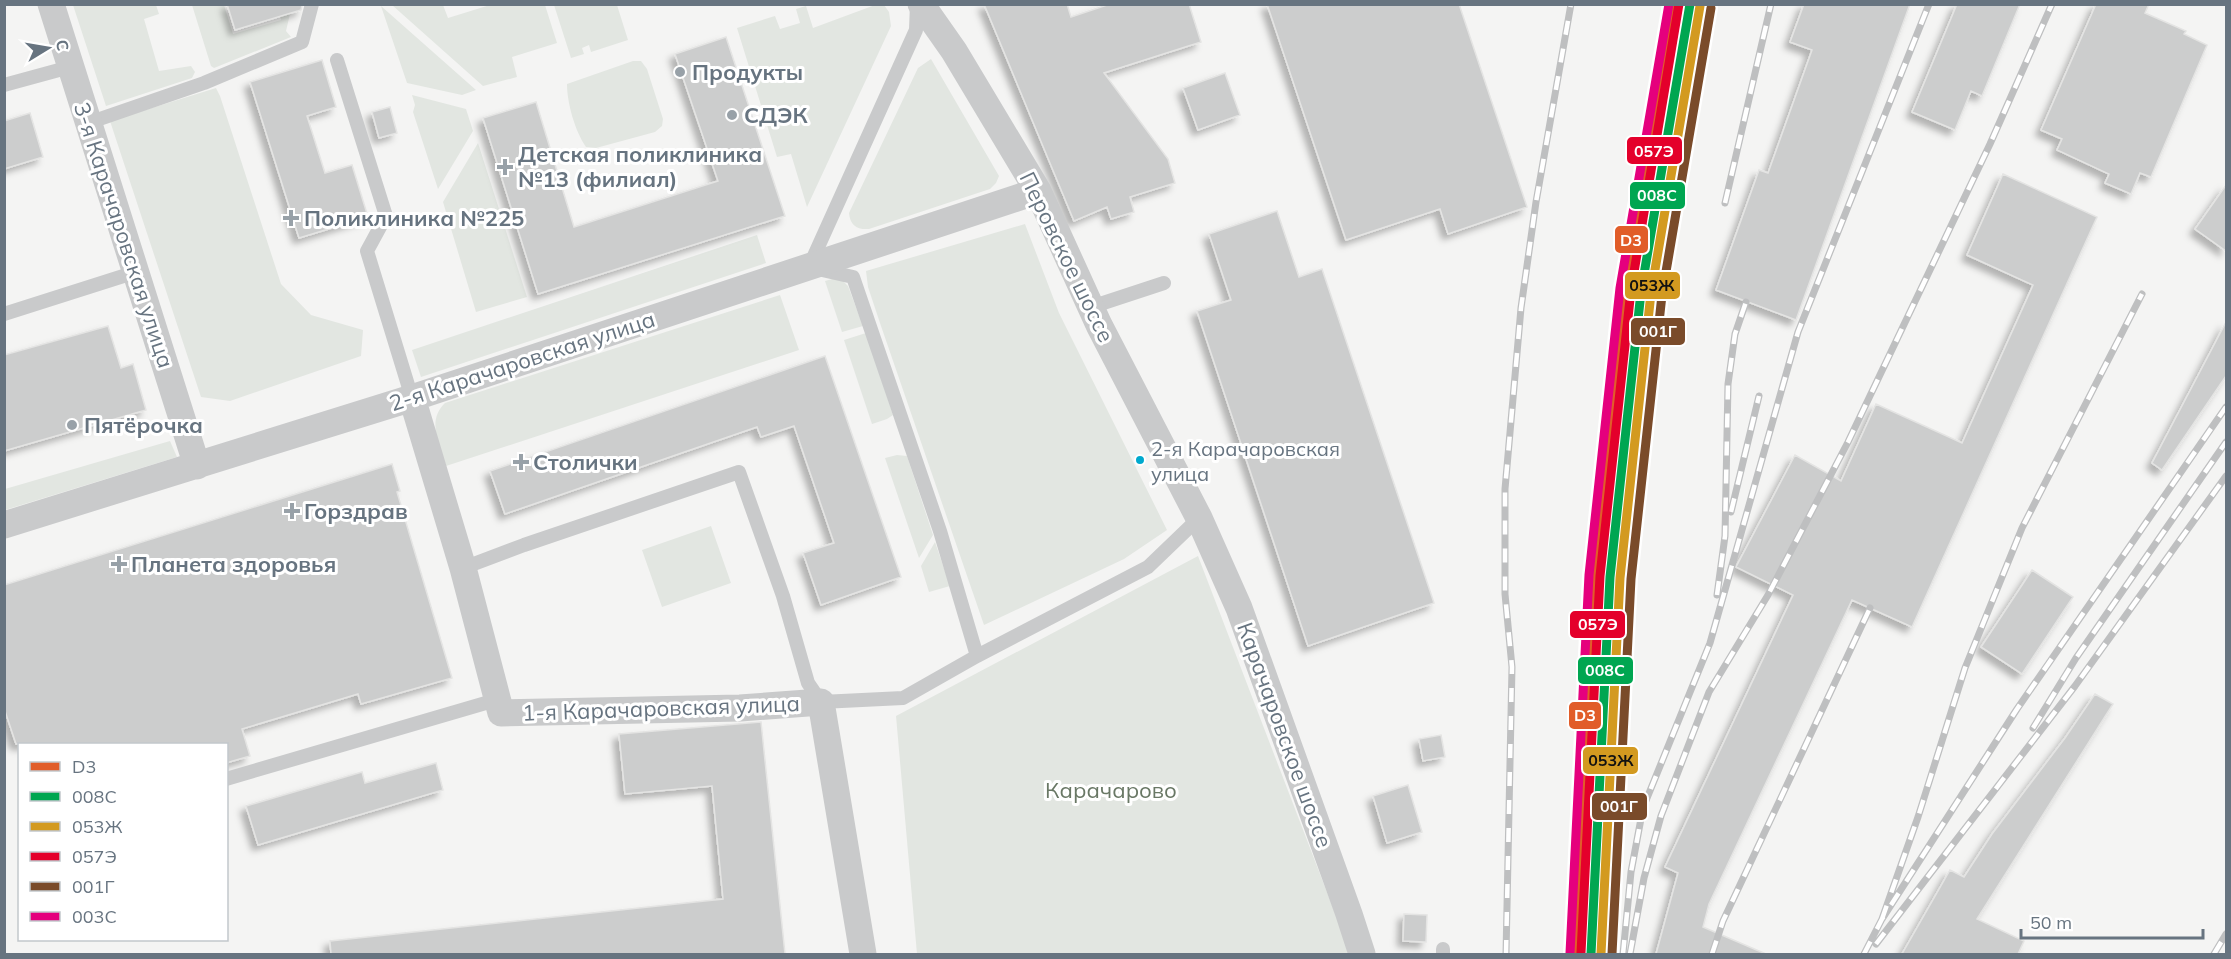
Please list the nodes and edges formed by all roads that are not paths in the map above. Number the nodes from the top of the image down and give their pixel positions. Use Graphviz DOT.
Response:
graph roads {
  1 [pos="51,4"];
  2 [pos="312,4"];
  3 [pos="916,4"];
  4 [pos="921,4"];
  5 [pos="337,60"];
  6 [pos="70,67"];
  7 [pos="4,85"];
  8 [pos="88,123"];
  9 [pos="1038,191"];
  10 [pos="809,267"];
  11 [pos="136,272"];
  12 [pos="1164,283"];
  13 [pos="1090,307"];
  14 [pos="4,314"];
  15 [pos="412,398"];
  16 [pos="197,465"];
  17 [pos="1199,518"];
  18 [pos="4,525"];
  19 [pos="463,568"];
  20 [pos="977,656"];
  21 [pos="496,700"];
  22 [pos="821,702"];
  23 [pos="228,778"];
  24 [pos="863,954"];
  25 [pos="1362,954"];
  1 -- 6 [label="street, 3-я Карачаровская улица"];
  2 -- 8 [label="lane"];
  3 -- 10 [label="lane"];
  4 -- 9 [label="street, Перовское шоссе"];
  5 -- 15 [label="lane"];
  6 -- 7 [label="lane"];
  6 -- 8 [label="street, 3-я Карачаровская улица"];
  8 -- 11 [label="street, 3-я Карачаровская улица"];
  9 -- 10 [label="street, 2-я Карачаровская улица"];
  9 -- 13 [label="street, Перовское шоссе"];
  10 -- 15 [label="street, 2-я Карачаровская улица"];
  10 -- 20 [label="lane"];
  11 -- 14 [label="lane"];
  11 -- 16 [label="street, 3-я Карачаровская улица"];
  12 -- 13 [label="lane"];
  13 -- 17 [label="street, Перовское шоссе"];
  15 -- 16 [label="street, 2-я Карачаровская улица"];
  15 -- 19 [label="street, 1-я Карачаровская улица"];
  16 -- 18 [label="street, 2-я Карачаровская улица"];
  17 -- 20 [label="lane"];
  17 -- 25 [label="street, Карачаровское шоссе"];
  19 -- 21 [label="street, 1-я Карачаровская улица"];
  19 -- 22 [label="lane"];
  20 -- 22 [label="lane"];
  21 -- 22 [label="street, 1-я Карачаровская улица"];
  21 -- 23 [label="lane"];
  22 -- 24 [label="street, 1-я Карачаровская улица"];
}
